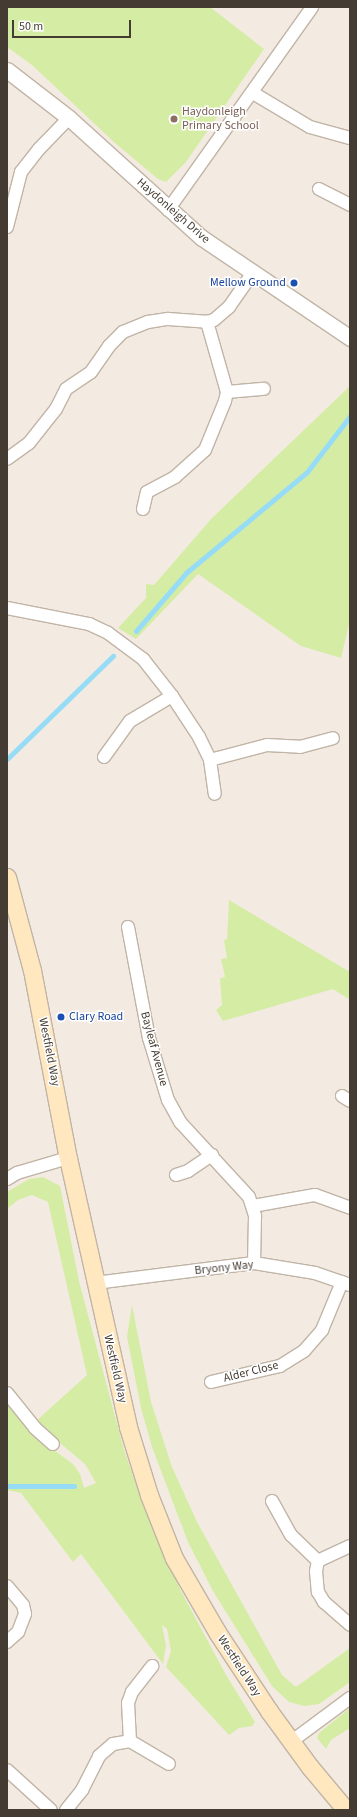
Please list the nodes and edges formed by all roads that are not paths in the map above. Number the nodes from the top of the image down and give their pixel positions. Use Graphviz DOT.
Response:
graph roads {
  1 [pos="312,7"];
  2 [pos="7,70"];
  3 [pos="253,93"];
  4 [pos="69,118"];
  5 [pos="350,138"];
  6 [pos="319,189"];
  7 [pos="350,205"];
  8 [pos="168,210"];
  9 [pos="7,227"];
  10 [pos="252,274"];
  11 [pos="206,322"];
  12 [pos="350,338"];
  13 [pos="264,389"];
  14 [pos="227,392"];
  15 [pos="7,459"];
  16 [pos="142,509"];
  17 [pos="7,608"];
  18 [pos="172,696"];
  19 [pos="333,738"];
  20 [pos="104,757"];
  21 [pos="210,760"];
  22 [pos="215,794"];
  23 [pos="7,877"];
  24 [pos="128,927"];
  25 [pos="212,1155"];
  26 [pos="68,1158"];
  27 [pos="176,1175"];
  28 [pos="7,1178"];
  29 [pos="253,1206"];
  30 [pos="350,1208"];
  31 [pos="254,1263"];
  32 [pos="95,1283"];
  33 [pos="346,1284"];
  34 [pos="211,1382"];
  35 [pos="7,1393"];
  36 [pos="53,1444"];
  37 [pos="272,1501"];
  38 [pos="350,1546"];
  39 [pos="318,1561"];
  40 [pos="7,1586"];
  41 [pos="350,1625"];
  42 [pos="7,1642"];
  43 [pos="152,1666"];
  44 [pos="350,1698"];
  45 [pos="130,1741"];
  46 [pos="292,1741"];
  47 [pos="169,1764"];
  48 [pos="7,1770"];
  49 [pos="51,1810"];
  50 [pos="66,1810"];
  51 [pos="346,1810"];
  1 -- 3 [label="street"];
  2 -- 4 [label="street, Haydonleigh Drive"];
  3 -- 5 [label="street"];
  3 -- 8 [label="street"];
  4 -- 8 [label="street, Haydonleigh Drive"];
  4 -- 9 [label="street"];
  6 -- 7 [label="street"];
  8 -- 10 [label="street, Haydonleigh Drive"];
  10 -- 11 [label="street"];
  10 -- 12 [label="street, Haydonleigh Drive"];
  11 -- 14 [label="street"];
  11 -- 15 [label="street"];
  13 -- 14 [label="street"];
  14 -- 16 [label="street"];
  17 -- 18 [label="street"];
  18 -- 20 [label="street"];
  18 -- 21 [label="street"];
  19 -- 21 [label="street"];
  21 -- 22 [label="street"];
  23 -- 26 [label="main road, Westfield Way"];
  24 -- 25 [label="street, Bayleaf Avenue"];
  25 -- 27 [label="street"];
  25 -- 29 [label="street, Bayleaf Avenue"];
  26 -- 28 [label="street"];
  26 -- 32 [label="main road, Westfield Way"];
  29 -- 30 [label="street"];
  29 -- 31 [label="street, Bayleaf Avenue"];
  31 -- 32 [label="street, Bryony Way"];
  31 -- 33 [label="street, Bryony Way"];
  32 -- 46 [label="main road, Westfield Way"];
  33 -- 34 [label="street, Alder Close"];
  35 -- 36 [label="street"];
  37 -- 39 [label="street"];
  38 -- 39 [label="street"];
  39 -- 41 [label="street"];
  40 -- 42 [label="street"];
  43 -- 45 [label="street"];
  44 -- 46 [label="street"];
  45 -- 47 [label="street"];
  45 -- 50 [label="street"];
  46 -- 51 [label="main road, Westfield Way"];
  48 -- 49 [label="street"];
}
